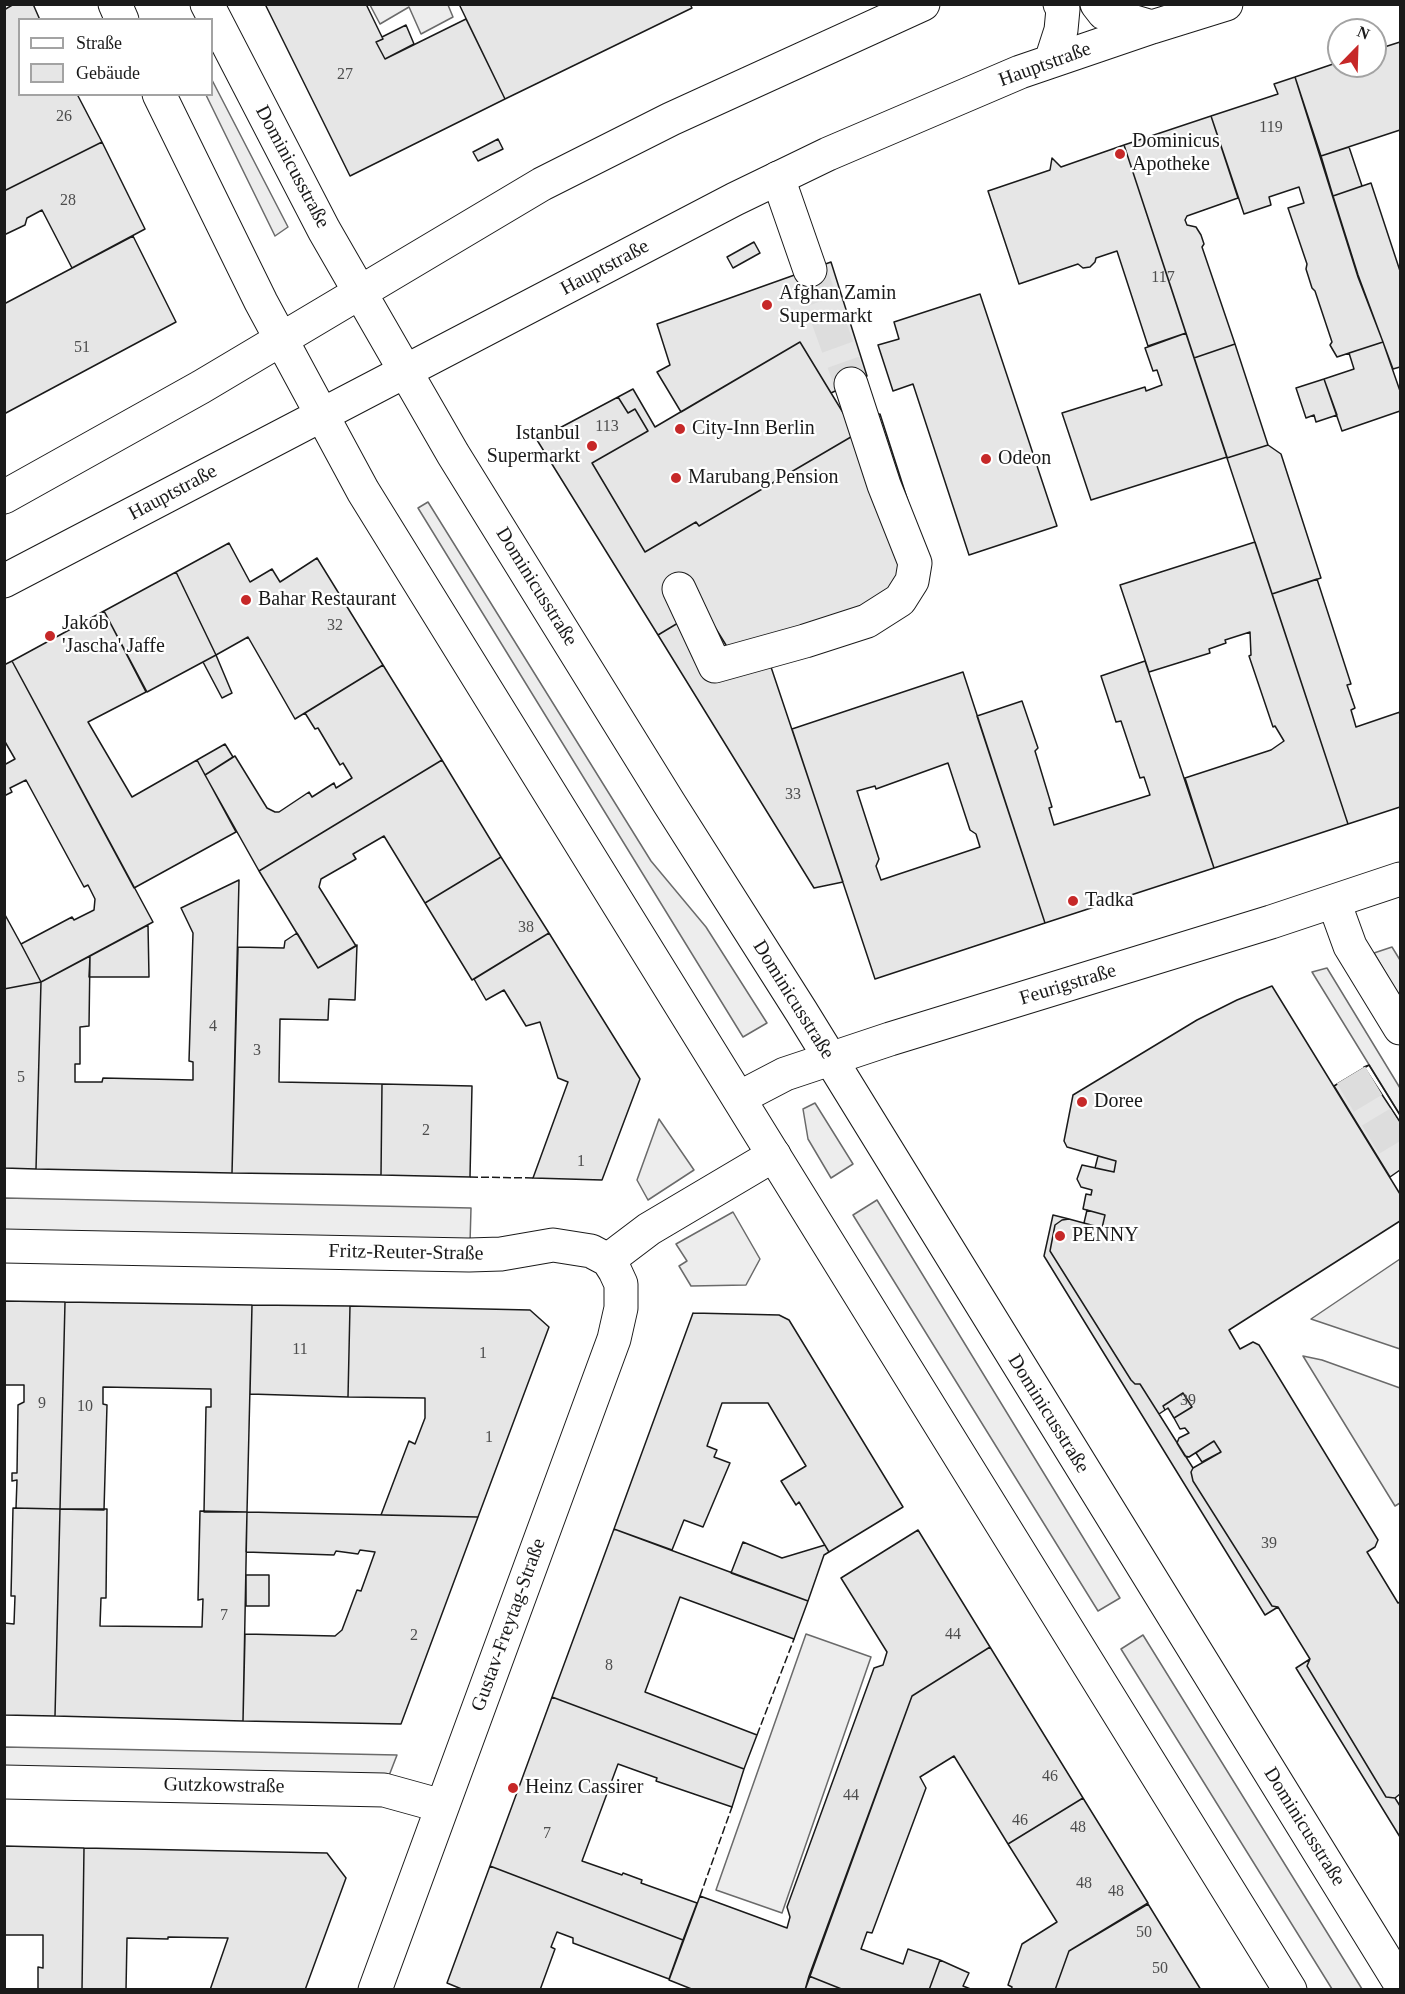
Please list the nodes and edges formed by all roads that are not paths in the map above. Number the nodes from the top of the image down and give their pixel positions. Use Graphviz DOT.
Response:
graph roads {
  1 [pos="115,4"];
  2 [pos="207,4"];
  3 [pos="923,4"];
  4 [pos="1060,4"];
  5 [pos="1097,4"];
  6 [pos="1226,4"];
  7 [pos="121,18"];
  8 [pos="1152,27"];
  9 [pos="1051,61"];
  10 [pos="160,96"];
  11 [pos="778,178"];
  12 [pos="810,270"];
  13 [pos="360,291"];
  14 [pos="280,338"];
  15 [pos="406,372"];
  16 [pos="851,384"];
  17 [pos="321,416"];
  18 [pos="4,497"];
  19 [pos="4,581"];
  20 [pos="679,589"];
  21 [pos="1401,879"];
  22 [pos="1334,902"];
  23 [pos="1401,1028"];
  24 [pos="830,1059"];
  25 [pos="739,1098"];
  26 [pos="774,1155"];
  27 [pos="4,1246"];
  28 [pos="608,1260"];
  29 [pos="4,1782"];
  30 [pos="442,1806"];
  31 [pos="1401,1983"];
  32 [pos="375,1989"];
  33 [pos="1290,1989"];
  1 -- 7 [label="main road"];
  2 -- 13 [label="main road, Dominicusstraße"];
  3 -- 13 [label="main road"];
  4 -- 9 [label="main road"];
  5 -- 8 [label="main road"];
  6 -- 8 [label="main road, Hauptstraße"];
  8 -- 9 [label="main road, Hauptstraße"];
  9 -- 11 [label="main road, Hauptstraße"];
  10 -- 14 [label="main road"];
  11 -- 12 [label="main road"];
  11 -- 15 [label="main road, Hauptstraße"];
  13 -- 14 [label="main road"];
  13 -- 15 [label="main road, Dominicusstraße"];
  14 -- 17 [label="main road"];
  14 -- 18 [label="main road"];
  15 -- 17 [label="main road, Hauptstraße"];
  15 -- 24 [label="main road, Dominicusstraße"];
  16 -- 20 [label="main road"];
  17 -- 19 [label="main road, Hauptstraße"];
  17 -- 25 [label="main road"];
  21 -- 22 [label="main road, Feurigstraße"];
  22 -- 23 [label="main road"];
  22 -- 24 [label="main road, Feurigstraße"];
  24 -- 25 [label="main road, Feurigstraße"];
  24 -- 31 [label="main road, Dominicusstraße"];
  25 -- 26 [label="main road"];
  26 -- 28 [label="main road"];
  26 -- 33 [label="main road"];
  27 -- 28 [label="main road, Fritz-Reuter-Straße"];
  28 -- 30 [label="main road, Gustav-Freytag-Straße"];
  29 -- 30 [label="main road, Gutzkowstraße"];
  30 -- 32 [label="main road, Gustav-Freytag-Straße"];
}
